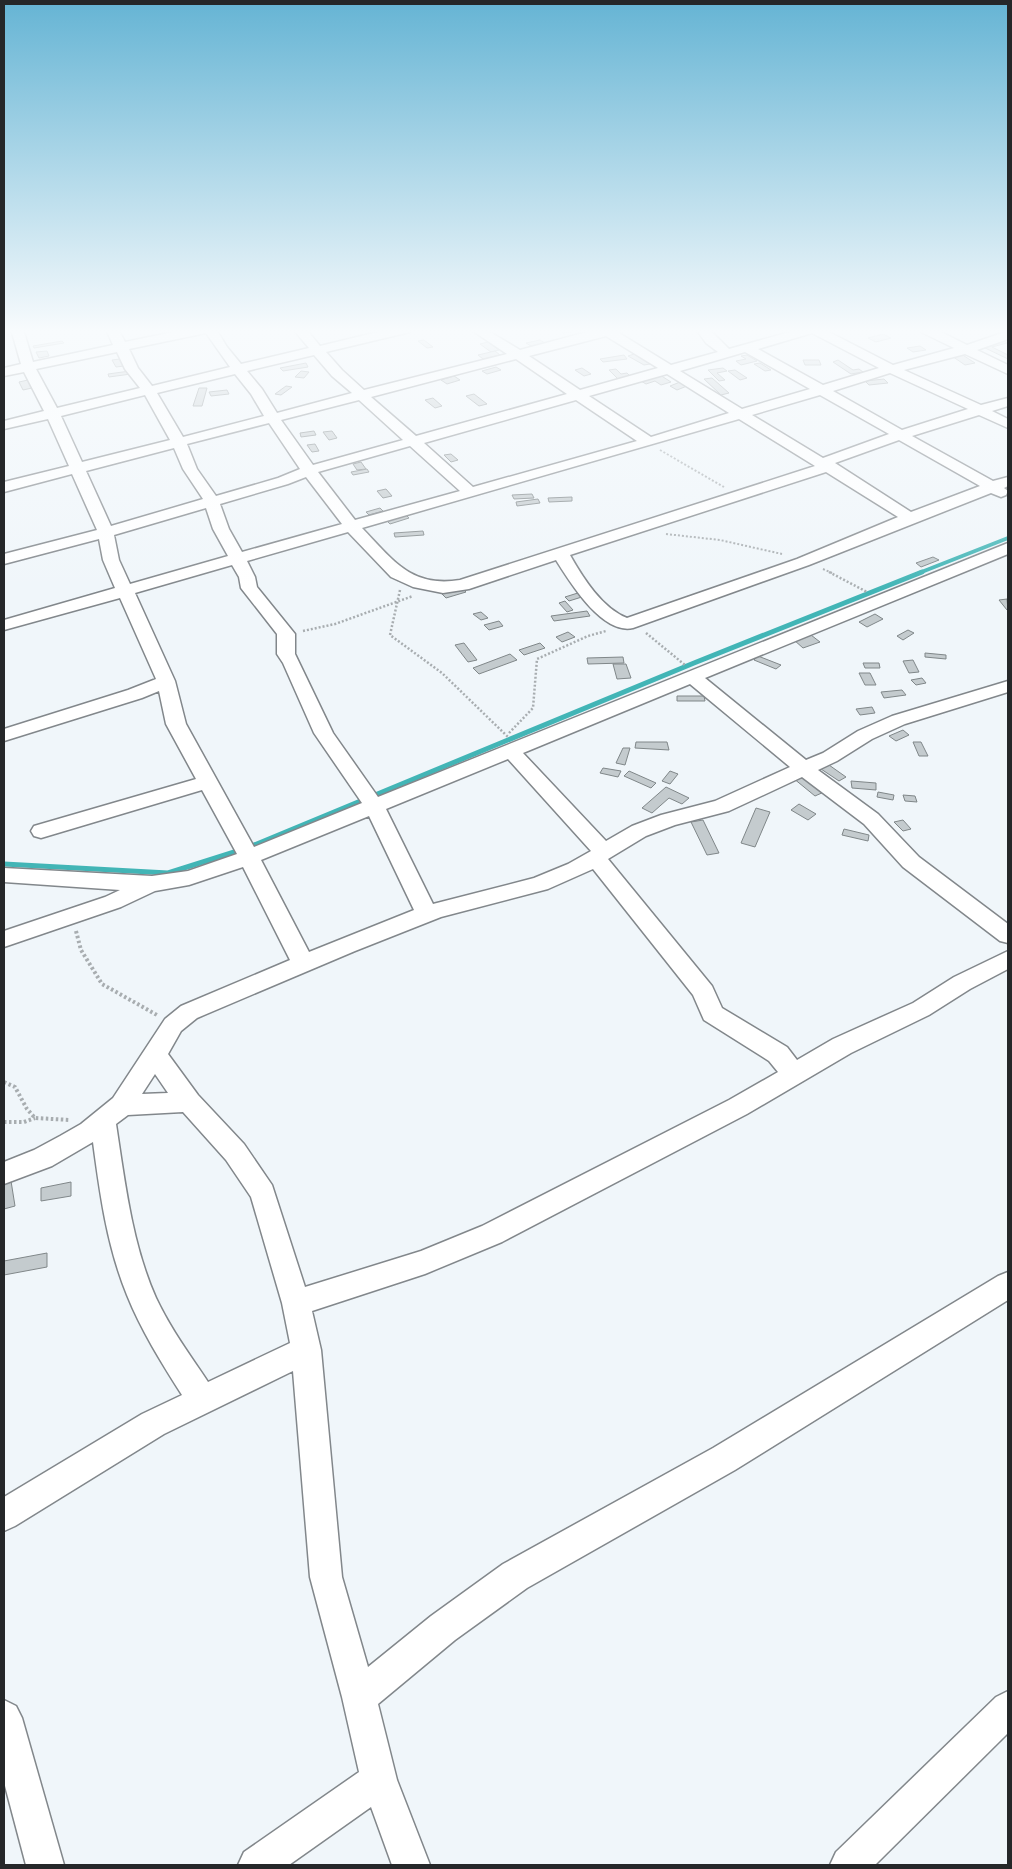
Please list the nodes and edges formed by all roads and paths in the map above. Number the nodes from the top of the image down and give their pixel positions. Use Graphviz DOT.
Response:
graph roads {
  1 [pos="39,416"];
  2 [pos="54,416"];
  3 [pos="164,416"];
  4 [pos="273,416"];
  5 [pos="386,416"];
  6 [pos="504,416"];
  7 [pos="610,416"];
  8 [pos="733,416"];
  9 [pos="744,416"];
  10 [pos="867,416"];
  11 [pos="960,416"];
  12 [pos="992,416"];
  13 [pos="270,417"];
  14 [pos="4,424"];
  15 [pos="1008,424"];
  16 [pos="900,435"];
  17 [pos="178,440"];
  18 [pos="414,440"];
  19 [pos="649,442"];
  20 [pos="825,464"];
  21 [pos="77,468"];
  22 [pos="310,470"];
  23 [pos="1001,484"];
  24 [pos="4,487"];
  25 [pos="471,493"];
  26 [pos="1008,496"];
  27 [pos="732,498"];
  28 [pos="211,500"];
  29 [pos="910,518"];
  30 [pos="352,527"];
  31 [pos="106,532"];
  32 [pos="658,533"];
  33 [pos="1008,548"];
  34 [pos="560,552"];
  35 [pos="4,559"];
  36 [pos="237,560"];
  37 [pos="803,562"];
  38 [pos="397,573"];
  39 [pos="443,588"];
  40 [pos="126,591"];
  41 [pos="866,592"];
  42 [pos="398,600"];
  43 [pos="630,624"];
  44 [pos="4,626"];
  45 [pos="286,634"];
  46 [pos="688,670"];
  47 [pos="166,680"];
  48 [pos="1008,686"];
  49 [pos="4,735"];
  50 [pos="511,751"];
  51 [pos="803,768"];
  52 [pos="207,782"];
  53 [pos="369,799"];
  54 [pos="41,831"];
  55 [pos="246,851"];
  56 [pos="599,855"];
  57 [pos="4,875"];
  58 [pos="152,884"];
  59 [pos="427,914"];
  60 [pos="72,916"];
  61 [pos="1008,935"];
  62 [pos="4,939"];
  63 [pos="1008,959"];
  64 [pos="303,963"];
  65 [pos="161,1046"];
  66 [pos="794,1073"];
  67 [pos="4,1082"];
  68 [pos="189,1102"];
  69 [pos="35,1118"];
  70 [pos="105,1119"];
  71 [pos="4,1122"];
  72 [pos="4,1174"];
  73 [pos="1008,1285"];
  74 [pos="296,1303"];
  75 [pos="306,1350"];
  76 [pos="202,1400"];
  77 [pos="4,1516"];
  78 [pos="359,1697"];
  79 [pos="1008,1709"];
  80 [pos="4,1718"];
  81 [pos="379,1780"];
  82 [pos="45,1865"];
  83 [pos="257,1865"];
  84 [pos="411,1865"];
  85 [pos="849,1865"];
  1 -- 14 [label="street"];
  2 -- 21 [label="street"];
  3 -- 17 [label="street"];
  4 -- 13 [label="street"];
  5 -- 18 [label="street"];
  6 -- 18 [label="street"];
  7 -- 19 [label="street"];
  8 -- 19 [label="street"];
  9 -- 20 [label="street"];
  10 -- 16 [label="street"];
  11 -- 16 [label="street"];
  12 -- 15 [label="street"];
  13 -- 17 [label="street"];
  13 -- 22 [label="street"];
  16 -- 20 [label="street"];
  16 -- 23 [label="street"];
  17 -- 21 [label="street"];
  17 -- 28 [label="street"];
  18 -- 22 [label="street"];
  18 -- 25 [label="street"];
  19 -- 25 [label="street"];
  19 -- 27 [label="path"];
  20 -- 27 [label="street"];
  20 -- 29 [label="street"];
  21 -- 24 [label="street"];
  21 -- 31 [label="street"];
  22 -- 28 [label="street"];
  22 -- 30 [label="street"];
  23 -- 26 [label="street"];
  23 -- 29 [label="street"];
  25 -- 30 [label="street"];
  27 -- 34 [label="street"];
  28 -- 31 [label="street"];
  28 -- 36 [label="street"];
  29 -- 37 [label="street"];
  30 -- 36 [label="street"];
  30 -- 38 [label="street"];
  31 -- 35 [label="street"];
  31 -- 40 [label="street"];
  32 -- 37 [label="path"];
  33 -- 46 [label="street"];
  34 -- 39 [label="street"];
  34 -- 43 [label="street"];
  36 -- 40 [label="street"];
  36 -- 45 [label="street"];
  37 -- 41 [label="path"];
  37 -- 43 [label="street"];
  38 -- 39 [label="street"];
  38 -- 42 [label="path"];
  39 -- 42 [label="path"];
  40 -- 44 [label="street"];
  40 -- 47 [label="street"];
  42 -- 43 [label="path"];
  42 -- 45 [label="path"];
  43 -- 46 [label="path"];
  45 -- 53 [label="street"];
  46 -- 50 [label="street"];
  46 -- 51 [label="street"];
  47 -- 49 [label="street"];
  47 -- 52 [label="street"];
  48 -- 51 [label="street"];
  50 -- 53 [label="street"];
  50 -- 56 [label="street"];
  51 -- 56 [label="street"];
  51 -- 61 [label="street"];
  52 -- 54 [label="street"];
  52 -- 55 [label="street"];
  53 -- 55 [label="street"];
  53 -- 59 [label="street"];
  55 -- 58 [label="street"];
  55 -- 64 [label="street"];
  56 -- 59 [label="street"];
  56 -- 66 [label="street"];
  57 -- 58 [label="street"];
  58 -- 60 [label="street"];
  59 -- 64 [label="street"];
  60 -- 62 [label="street"];
  60 -- 65 [label="path"];
  63 -- 66 [label="street"];
  64 -- 65 [label="street"];
  65 -- 68 [label="street"];
  65 -- 70 [label="street"];
  66 -- 74 [label="street"];
  67 -- 69 [label="path"];
  68 -- 70 [label="street"];
  68 -- 74 [label="street"];
  69 -- 70 [label="path"];
  69 -- 71 [label="path"];
  70 -- 72 [label="street"];
  70 -- 76 [label="street"];
  73 -- 78 [label="street"];
  74 -- 75 [label="street"];
  75 -- 76 [label="street"];
  75 -- 78 [label="street"];
  76 -- 77 [label="street"];
  78 -- 81 [label="street"];
  79 -- 85 [label="street"];
  80 -- 82 [label="street"];
  81 -- 83 [label="street"];
  81 -- 84 [label="street"];
}
